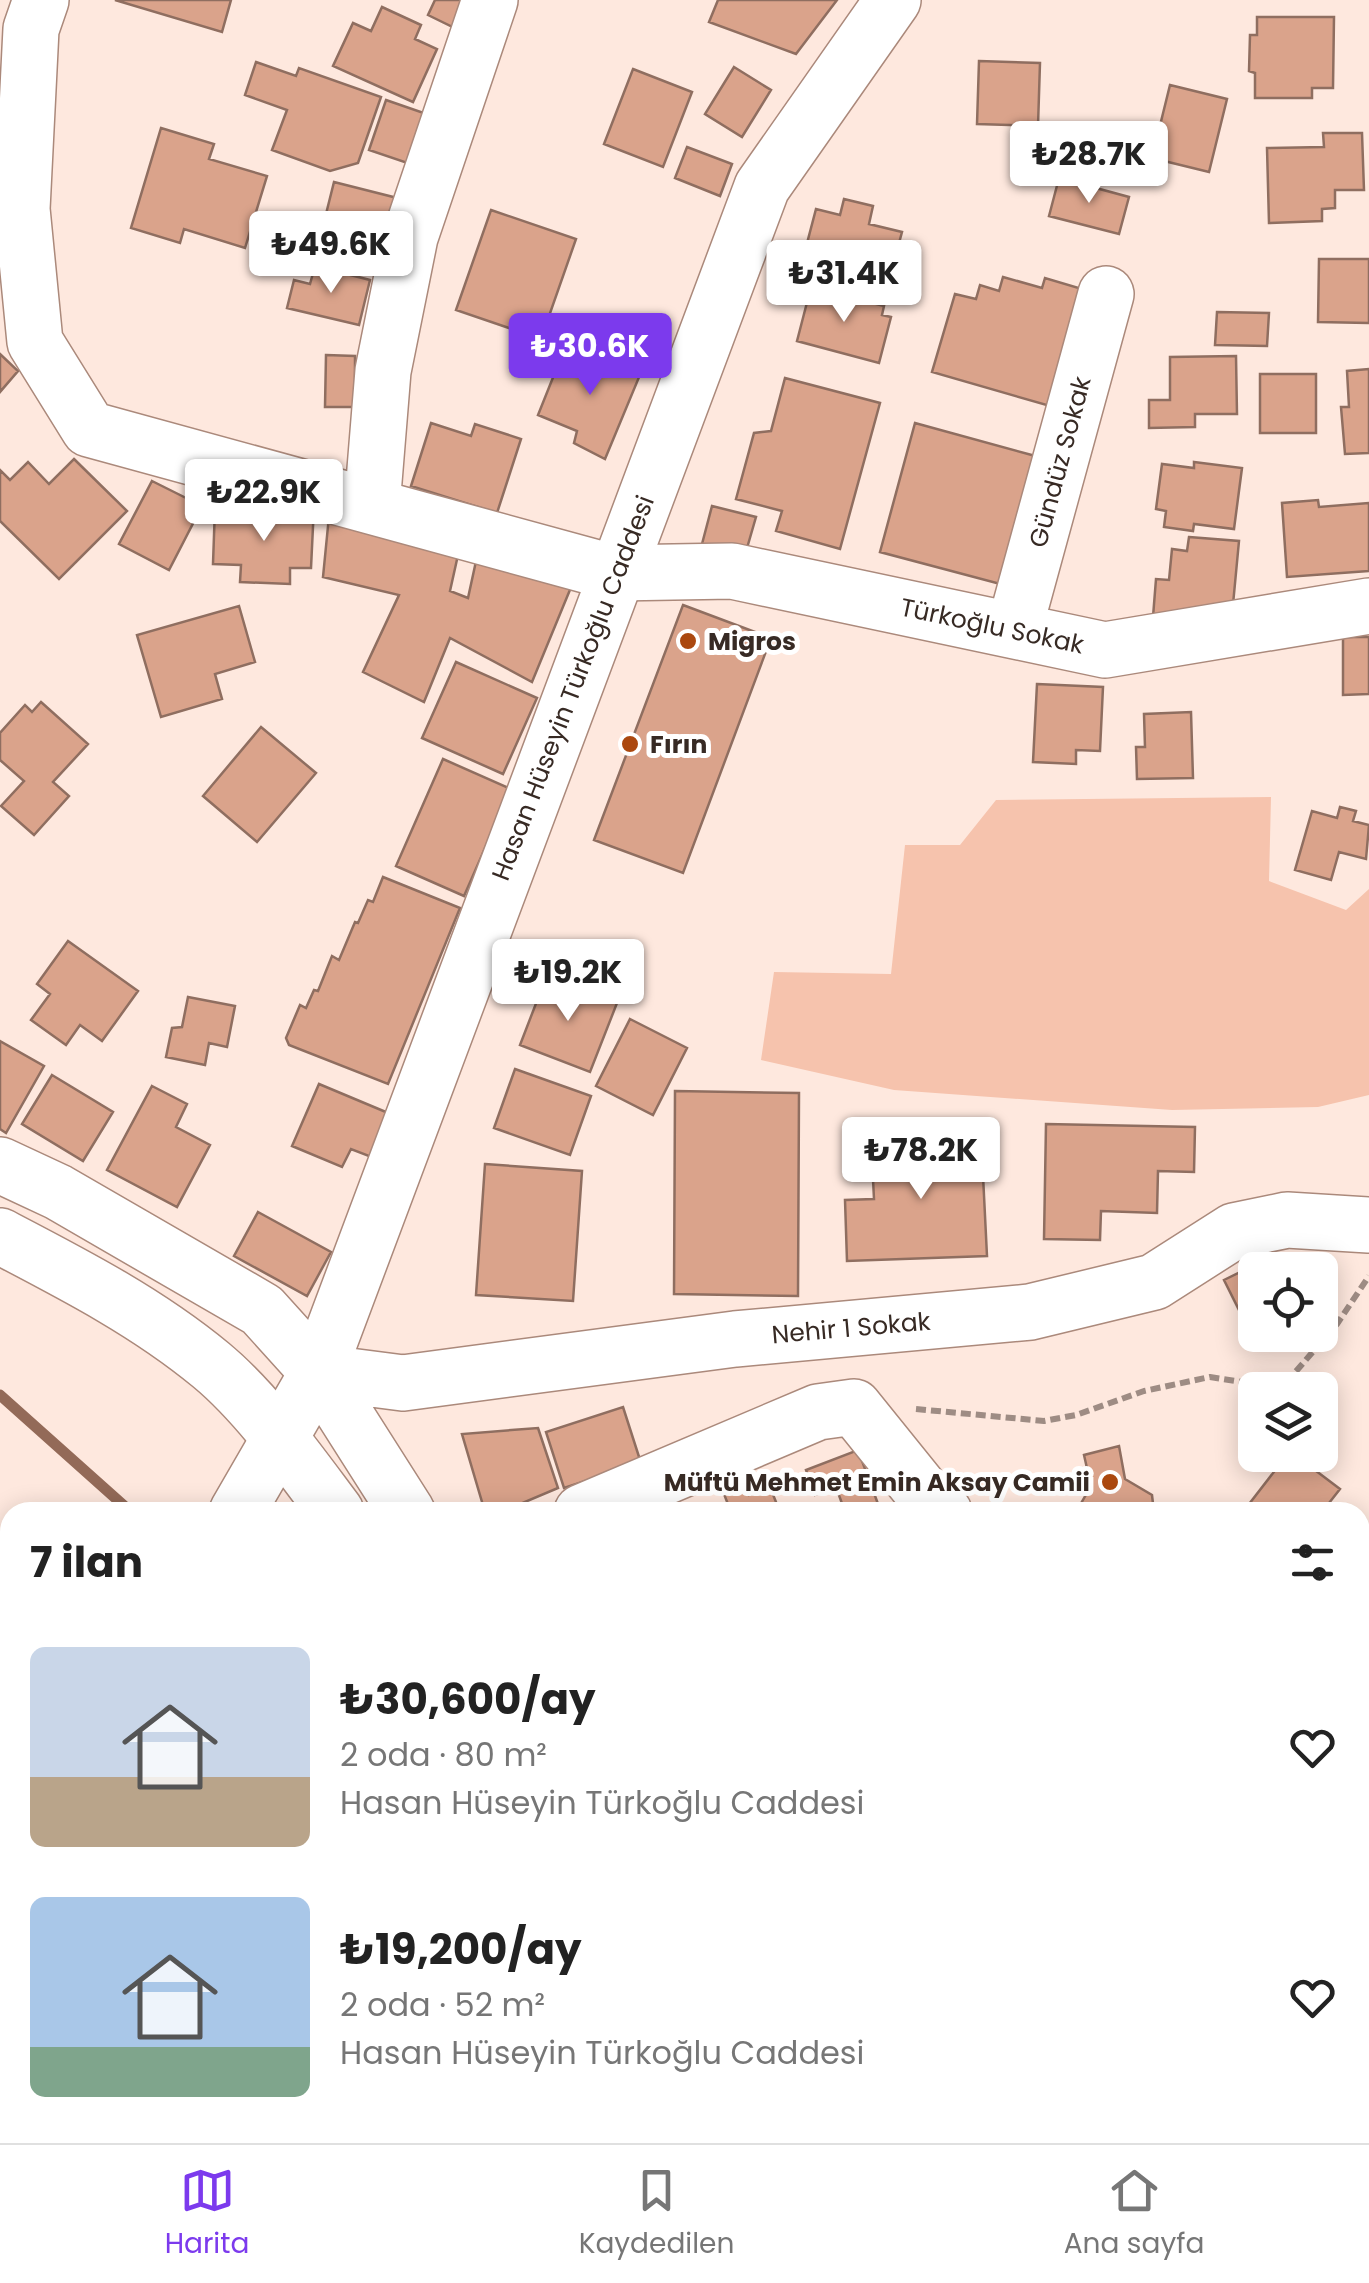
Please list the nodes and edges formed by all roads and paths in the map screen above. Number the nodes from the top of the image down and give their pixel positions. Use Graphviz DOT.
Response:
graph roads {
  1 [pos="40,0"];
  2 [pos="490,0"];
  3 [pos="894,0"];
  4 [pos="1106,294"];
  5 [pos="372,506"];
  6 [pos="615,574"];
  7 [pos="1369,606"];
  8 [pos="1014,630"];
  9 [pos="0,1165"];
  10 [pos="1369,1224"];
  11 [pos="0,1236"];
  12 [pos="1369,1276"];
  13 [pos="318,1372"];
  14 [pos="854,1407"];
  15 [pos="279,1438"];
  16 [pos="244,1502"];
  17 [pos="328,1502"];
  18 [pos="401,1502"];
  19 [pos="606,1502"];
  20 [pos="933,1502"];
  1 -- 5 [label="street, Türkoğlu Sokak"];
  2 -- 5 [label="street"];
  3 -- 6 [label="street, Hasan Hüseyin Türkoğlu Caddesi"];
  4 -- 8 [label="street, Gündüz Sokak"];
  5 -- 6 [label="street, Türkoğlu Sokak"];
  6 -- 8 [label="street, Türkoğlu Sokak"];
  6 -- 13 [label="street, Hasan Hüseyin Türkoğlu Caddesi"];
  7 -- 8 [label="street, Türkoğlu Sokak"];
  9 -- 13 [label="street"];
  10 -- 13 [label="street, Nehir 1 Sokak"];
  11 -- 15 [label="street"];
  12 -- 14 [label="path"];
  13 -- 15 [label="street, Hasan Hüseyin Türkoğlu Caddesi"];
  13 -- 18 [label="street"];
  14 -- 19 [label="street"];
  14 -- 20 [label="street"];
  15 -- 16 [label="street, Hasan Hüseyin Türkoğlu Caddesi"];
  15 -- 17 [label="street"];
}
